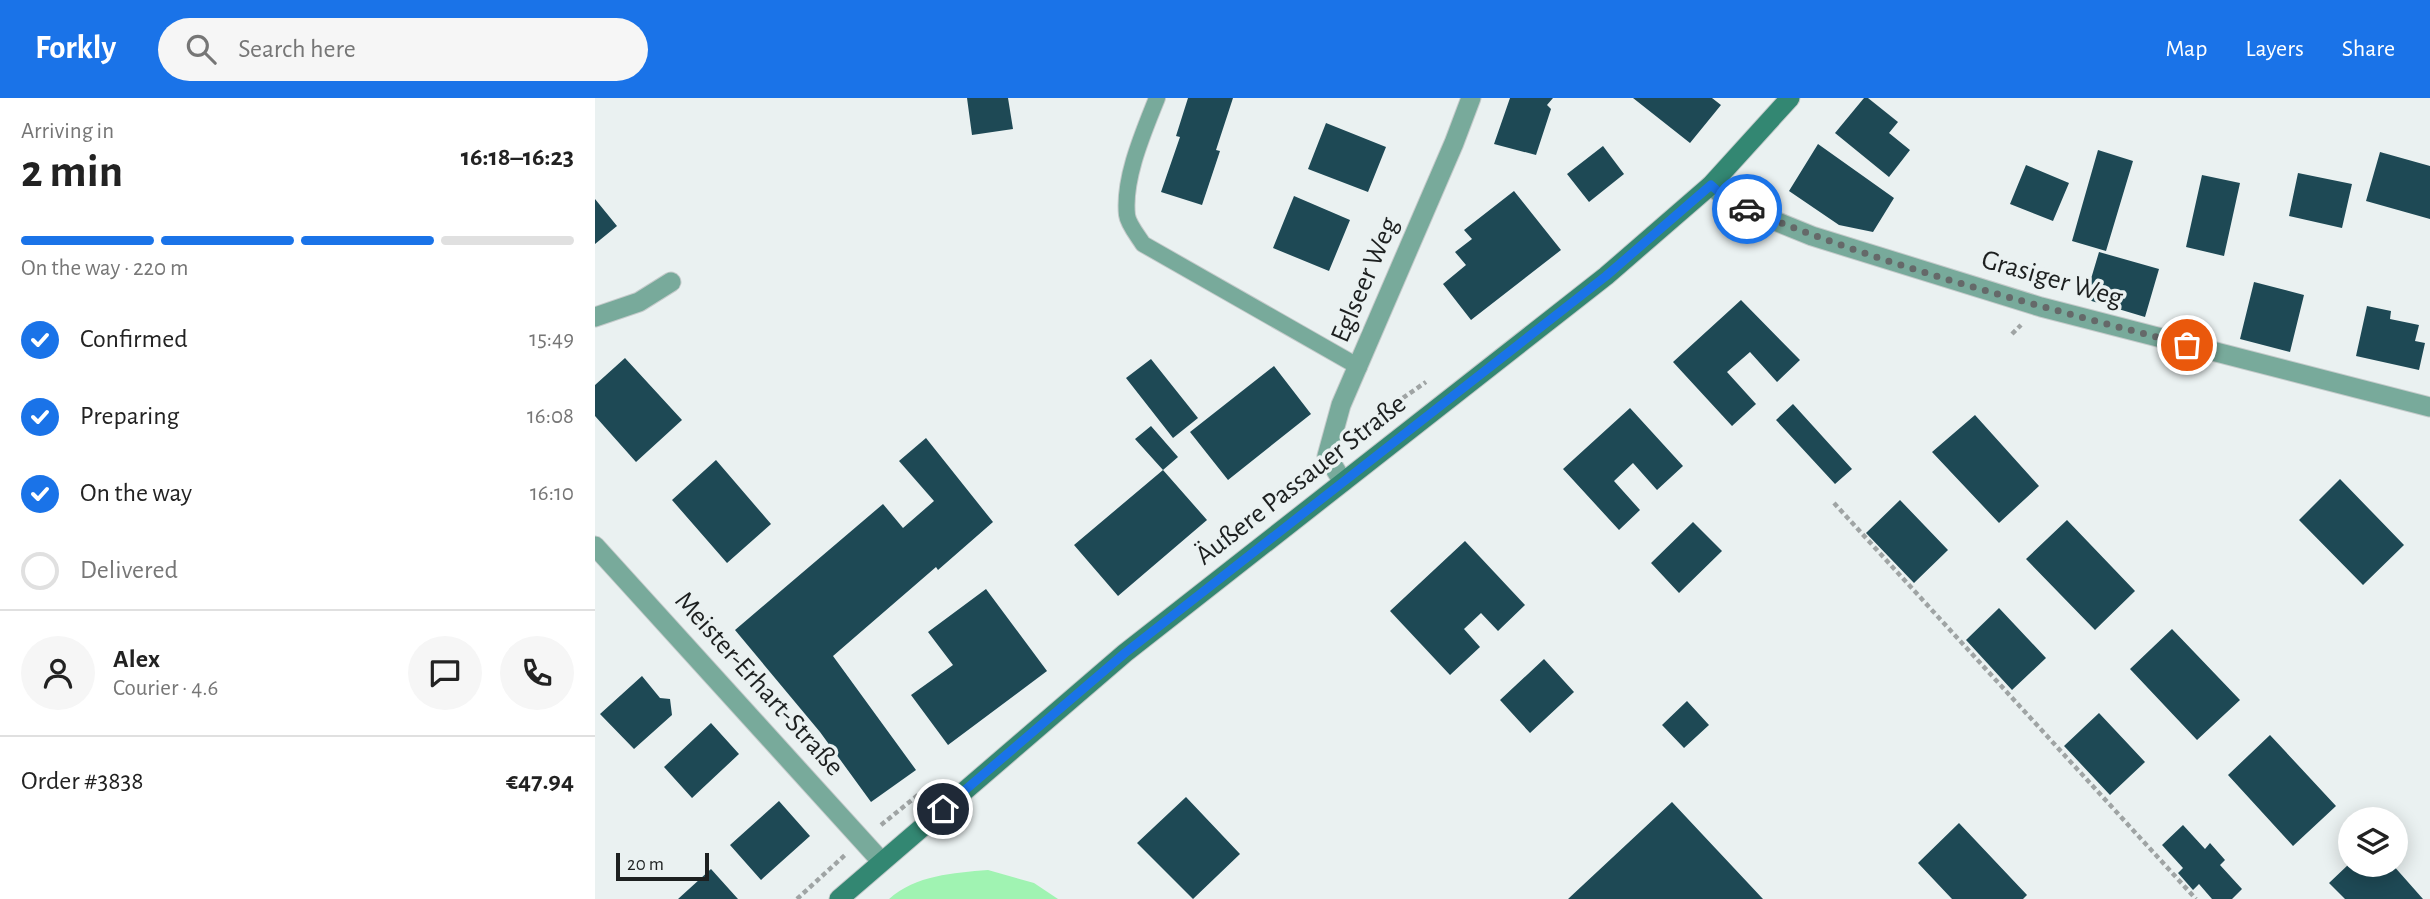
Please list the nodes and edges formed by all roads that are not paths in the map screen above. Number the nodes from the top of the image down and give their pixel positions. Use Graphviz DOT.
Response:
graph roads {
  1 [pos="1157,98"];
  2 [pos="1471,98"];
  3 [pos="1790,98"];
  4 [pos="1711,185"];
  5 [pos="671,282"];
  6 [pos="595,317"];
  7 [pos="1359,367"];
  8 [pos="2430,407"];
  9 [pos="1343,482"];
  10 [pos="595,546"];
  11 [pos="881,861"];
  12 [pos="839,899"];
  1 -- 7 [label="lane"];
  2 -- 7 [label="street, Eglseer Weg"];
  3 -- 4 [label="main road, Äußere Passauer Straße"];
  4 -- 8 [label="street, Grasiger Weg"];
  4 -- 9 [label="main road, Äußere Passauer Straße"];
  5 -- 6 [label="street"];
  7 -- 9 [label="street, Eglseer Weg"];
  9 -- 11 [label="main road, Äußere Passauer Straße"];
  10 -- 11 [label="street, Meister-Erhart-Straße"];
  11 -- 12 [label="main road, Äußere Passauer Straße"];
}
